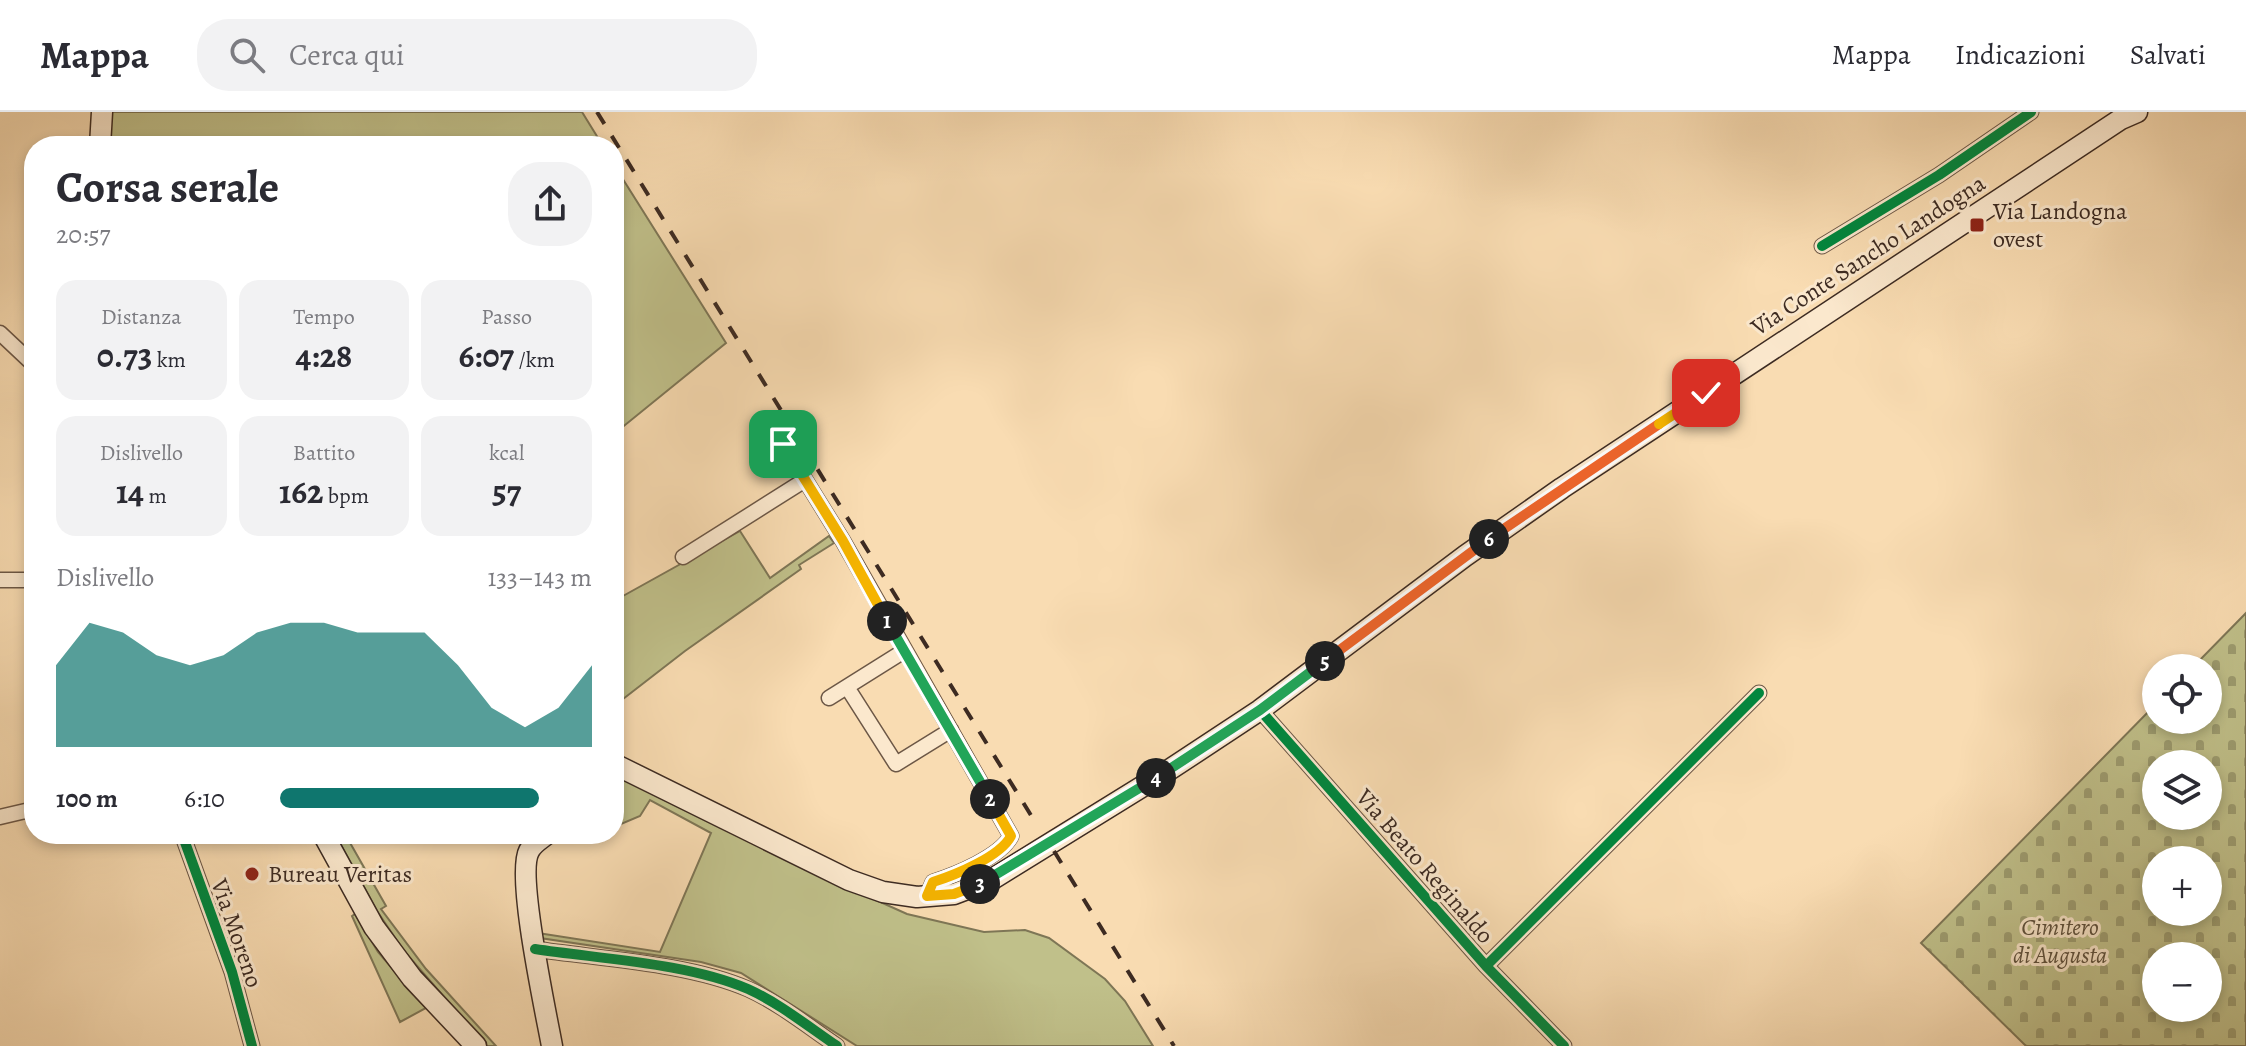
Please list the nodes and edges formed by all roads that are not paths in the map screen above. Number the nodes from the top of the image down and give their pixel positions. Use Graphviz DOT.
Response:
graph roads {
  1 [pos="102,112"];
  2 [pos="2031,112"];
  3 [pos="2129,114"];
  4 [pos="101,136"];
  5 [pos="1822,246"];
  6 [pos="0,333"];
  7 [pos="24,356"];
  8 [pos="783,444"];
  9 [pos="805,480"];
  10 [pos="683,557"];
  11 [pos="0,580"];
  12 [pos="24,580"];
  13 [pos="904,651"];
  14 [pos="847,687"];
  15 [pos="1759,693"];
  16 [pos="829,698"];
  17 [pos="1260,710"];
  18 [pos="951,730"];
  19 [pos="624,769"];
  20 [pos="24,811"];
  21 [pos="0,817"];
  22 [pos="186,844"];
  23 [pos="328,844"];
  24 [pos="536,844"];
  25 [pos="927,896"];
  26 [pos="535,949"];
  27 [pos="572,952"];
  28 [pos="1486,966"];
  29 [pos="540,984"];
  30 [pos="252,1046"];
  31 [pos="476,1046"];
  32 [pos="552,1046"];
  33 [pos="837,1046"];
  34 [pos="1564,1046"];
  1 -- 4 [label="main road"];
  2 -- 5 [label="street"];
  3 -- 17 [label="main road, Via Conte Sancho Landogna"];
  6 -- 7 [label="street"];
  8 -- 9 [label="street"];
  9 -- 10 [label="street"];
  9 -- 13 [label="street"];
  11 -- 12 [label="street"];
  13 -- 14 [label="street"];
  13 -- 18 [label="street"];
  14 -- 16 [label="street"];
  14 -- 18 [label="street"];
  15 -- 28 [label="street"];
  17 -- 25 [label="main road, Via Conte Sancho Landogna"];
  17 -- 28 [label="street, Via Beato Reginaldo"];
  18 -- 25 [label="street"];
  19 -- 25 [label="main road, Via Conte Sancho Landogna"];
  20 -- 21 [label="street"];
  22 -- 30 [label="street, Via Moreno"];
  23 -- 31 [label="main road"];
  24 -- 26 [label="main road"];
  26 -- 27 [label="street"];
  26 -- 29 [label="main road"];
  27 -- 29 [label="street"];
  27 -- 33 [label="street"];
  28 -- 34 [label="street, Via Beato Reginaldo"];
  29 -- 32 [label="main road"];
}
